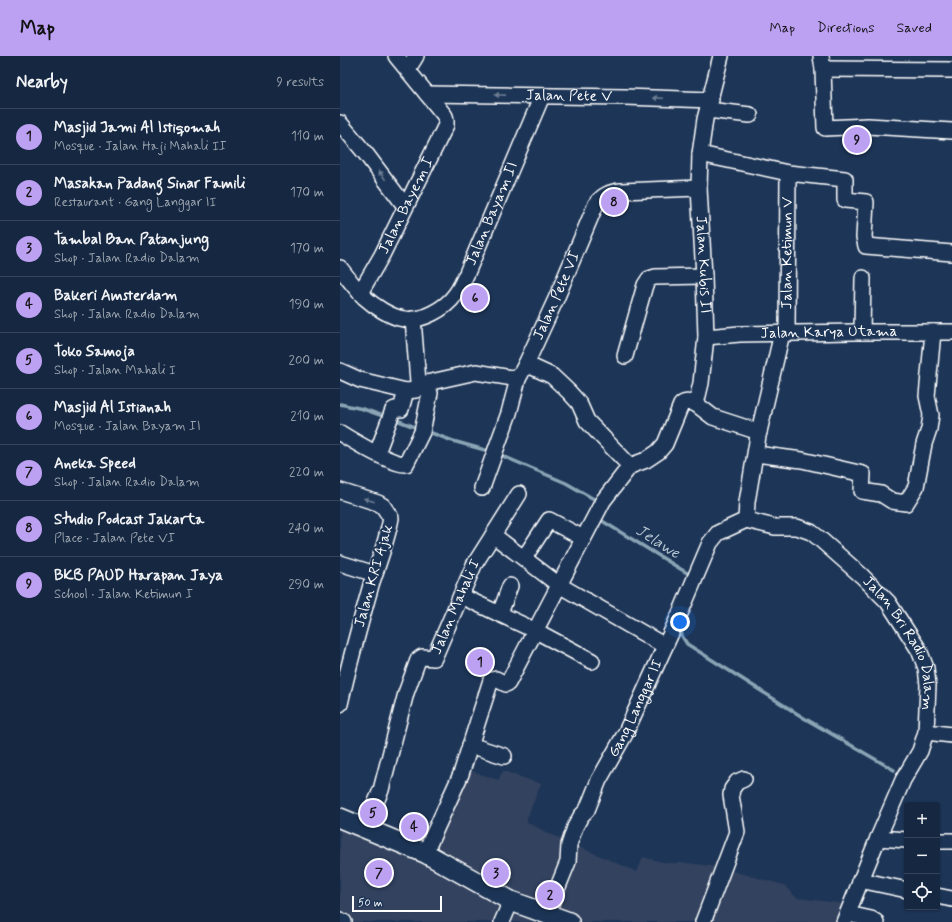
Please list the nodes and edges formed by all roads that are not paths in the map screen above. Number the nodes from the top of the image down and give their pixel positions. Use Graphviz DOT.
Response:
graph roads {
  1 [pos="396,56"];
  2 [pos="416,56"];
  3 [pos="721,56"];
  4 [pos="822,62"];
  5 [pos="922,63"];
  6 [pos="408,69"];
  7 [pos="952,70"];
  8 [pos="427,94"];
  9 [pos="542,96"];
  10 [pos="709,105"];
  11 [pos="750,115"];
  12 [pos="340,123"];
  13 [pos="952,131"];
  14 [pos="700,154"];
  15 [pos="788,173"];
  16 [pos="699,188"];
  17 [pos="405,206"];
  18 [pos="952,253"];
  19 [pos="340,268"];
  20 [pos="704,276"];
  21 [pos="863,278"];
  22 [pos="360,293"];
  23 [pos="413,319"];
  24 [pos="862,332"];
  25 [pos="933,332"];
  26 [pos="952,332"];
  27 [pos="784,333"];
  28 [pos="706,337"];
  29 [pos="625,356"];
  30 [pos="526,364"];
  31 [pos="340,371"];
  32 [pos="518,379"];
  33 [pos="422,384"];
  34 [pos="406,391"];
  35 [pos="696,404"];
  36 [pos="340,434"];
  37 [pos="759,434"];
  38 [pos="377,453"];
  39 [pos="756,454"];
  40 [pos="630,466"];
  41 [pos="482,488"];
  42 [pos="340,491"];
  43 [pos="520,494"];
  44 [pos="746,520"];
  45 [pos="493,535"];
  46 [pos="583,538"];
  47 [pos="524,558"];
  48 [pos="340,563"];
  49 [pos="375,574"];
  50 [pos="559,585"];
  51 [pos="510,586"];
  52 [pos="461,596"];
  53 [pos="499,614"];
  54 [pos="536,631"];
  55 [pos="665,646"];
  56 [pos="346,650"];
  57 [pos="592,661"];
  58 [pos="340,704"];
  59 [pos="926,732"];
  60 [pos="952,735"];
  61 [pos="470,745"];
  62 [pos="504,756"];
  63 [pos="744,779"];
  64 [pos="340,818"];
  65 [pos="365,828"];
  66 [pos="878,838"];
  67 [pos="904,840"];
  68 [pos="940,841"];
  69 [pos="952,842"];
  70 [pos="426,853"];
  71 [pos="860,880"];
  72 [pos="904,889"];
  73 [pos="940,897"];
  74 [pos="952,900"];
  75 [pos="511,901"];
  76 [pos="547,914"];
  77 [pos="846,918"];
  78 [pos="340,920"];
  79 [pos="344,922"];
  80 [pos="502,922"];
  81 [pos="569,922"];
  82 [pos="703,922"];
  83 [pos="876,922"];
  1 -- 6 [label="street"];
  2 -- 6 [label="street"];
  3 -- 10 [label="street, Jalan Kubis II"];
  4 -- 5 [label="street"];
  4 -- 13 [label="street"];
  5 -- 7 [label="street"];
  6 -- 8 [label="street"];
  9 -- 8 [label="street, Jalan Pete V, one-way"];
  8 -- 17 [label="street, Jalan Bayem I"];
  10 -- 9 [label="street, Jalan Pete V, one-way"];
  9 -- 23 [label="street, Jalan Bayam II"];
  10 -- 11 [label="street, Jalan Pete V"];
  10 -- 14 [label="street, Jalan Kubis II"];
  17 -- 12 [label="street, one-way"];
  14 -- 15 [label="street"];
  14 -- 16 [label="street, Jalan Kubis II"];
  15 -- 18 [label="street"];
  15 -- 27 [label="street, Jalan Ketimun V"];
  16 -- 20 [label="street, Jalan Kubis II"];
  16 -- 30 [label="street, Jalan Pete VI"];
  17 -- 22 [label="street, Jalan Bayem I"];
  19 -- 22 [label="street, Jalan Bayam II"];
  20 -- 28 [label="street, Jalan Kubis II"];
  20 -- 29 [label="street"];
  21 -- 24 [label="street"];
  22 -- 23 [label="street, Jalan Bayam II"];
  23 -- 33 [label="street"];
  24 -- 25 [label="street, Jalan Karya Utama"];
  24 -- 27 [label="street, Jalan Karya Utama"];
  25 -- 26 [label="street, Jalan Karya Utama"];
  25 -- 39 [label="street"];
  27 -- 28 [label="street, Jalan Karya Utama"];
  27 -- 37 [label="street"];
  28 -- 35 [label="street, Jalan Kubis II"];
  30 -- 32 [label="street, Jalan Pete VI"];
  30 -- 40 [label="street"];
  31 -- 34 [label="street"];
  32 -- 33 [label="street"];
  32 -- 41 [label="street, Jalan Pete VI"];
  33 -- 34 [label="street"];
  33 -- 38 [label="street"];
  34 -- 38 [label="street"];
  35 -- 37 [label="street"];
  35 -- 40 [label="street"];
  36 -- 38 [label="street"];
  37 -- 39 [label="street"];
  39 -- 44 [label="street"];
  40 -- 46 [label="street"];
  49 -- 42 [label="street, Jalan KRI Ajak, one-way"];
  43 -- 45 [label="street, Jalan Mahali I"];
  44 -- 55 [label="street, Gang Langgar II"];
  44 -- 59 [label="street, Jalan Bri Radio Dalam"];
  45 -- 47 [label="street"];
  45 -- 52 [label="street, Jalan Mahali I"];
  46 -- 47 [label="street"];
  46 -- 50 [label="street"];
  47 -- 50 [label="street"];
  48 -- 49 [label="street"];
  49 -- 56 [label="street, Jalan KRI Ajak"];
  50 -- 54 [label="street"];
  50 -- 55 [label="street"];
  51 -- 53 [label="street"];
  52 -- 53 [label="street"];
  52 -- 65 [label="street, Jalan Mahali I"];
  53 -- 54 [label="street"];
  54 -- 57 [label="street"];
  54 -- 61 [label="street"];
  55 -- 76 [label="street, Gang Langgar II"];
  56 -- 58 [label="street, Jalan KRI Ajak"];
  59 -- 60 [label="street"];
  59 -- 66 [label="street, Jalan Bri Radio Dalam"];
  61 -- 62 [label="street"];
  61 -- 70 [label="street"];
  63 -- 82 [label="street"];
  64 -- 65 [label="main road"];
  65 -- 70 [label="main road"];
  66 -- 67 [label="street"];
  66 -- 71 [label="street, Jalan Bri Radio Dalam"];
  68 -- 69 [label="street"];
  70 -- 75 [label="main road"];
  71 -- 72 [label="street"];
  71 -- 77 [label="street, Jalan Bri Radio Dalam"];
  73 -- 74 [label="street"];
  75 -- 76 [label="main road"];
  75 -- 80 [label="street"];
  76 -- 81 [label="main road"];
  77 -- 83 [label="street"];
  78 -- 79 [label="street"];
}
